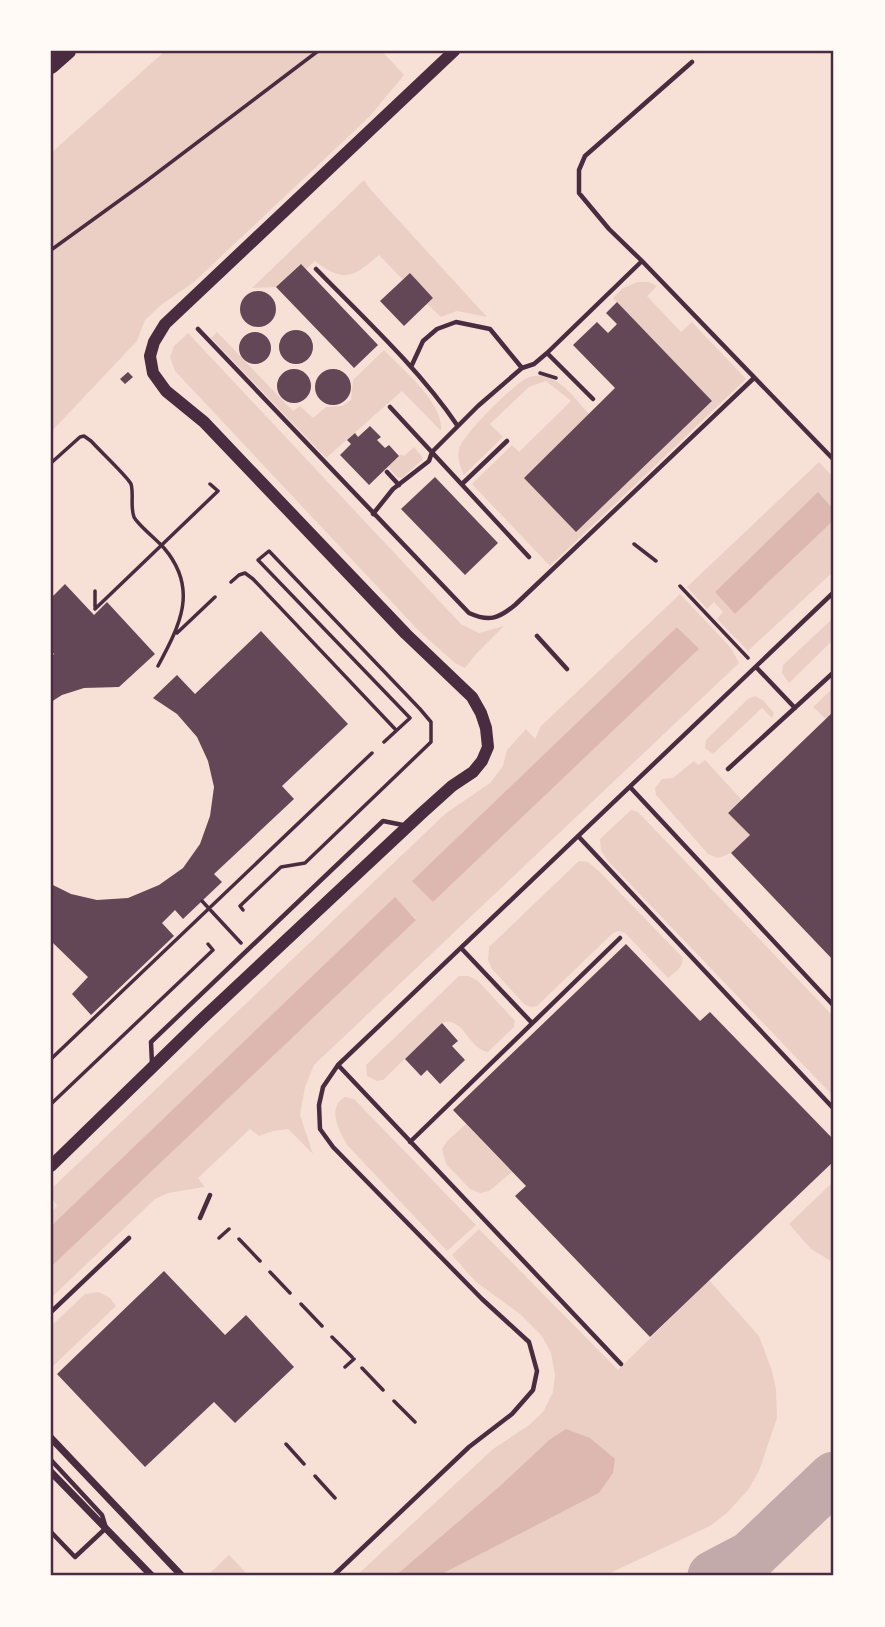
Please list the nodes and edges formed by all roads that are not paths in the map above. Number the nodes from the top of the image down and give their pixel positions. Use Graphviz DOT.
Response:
graph roads {
  1 [pos="68,51"];
  2 [pos="454,51"];
  3 [pos="692,62"];
  4 [pos="51,66"];
  5 [pos="642,261"];
  6 [pos="316,269"];
  7 [pos="198,329"];
  8 [pos="547,354"];
  9 [pos="411,368"];
  10 [pos="522,368"];
  11 [pos="754,378"];
  12 [pos="593,399"];
  13 [pos="390,407"];
  14 [pos="457,425"];
  15 [pos="508,441"];
  16 [pos="432,452"];
  17 [pos="834,460"];
  18 [pos="387,472"];
  19 [pos="462,484"];
  20 [pos="399,485"];
  21 [pos="373,514"];
  22 [pos="529,557"];
  23 [pos="834,592"];
  24 [pos="537,636"];
  25 [pos="756,667"];
  26 [pos="567,669"];
  27 [pos="834,672"];
  28 [pos="795,708"];
  29 [pos="729,769"];
  30 [pos="630,787"];
  31 [pos="408,827"];
  32 [pos="579,837"];
  33 [pos="620,938"];
  34 [pos="461,949"];
  35 [pos="834,1006"];
  36 [pos="532,1023"];
  37 [pos="338,1065"];
  38 [pos="152,1068"];
  39 [pos="834,1109"];
  40 [pos="410,1142"];
  41 [pos="51,1166"];
  42 [pos="210,1195"];
  43 [pos="200,1218"];
  44 [pos="128,1238"];
  45 [pos="51,1312"];
  46 [pos="621,1364"];
  47 [pos="51,1438"];
  48 [pos="51,1460"];
  49 [pos="51,1472"];
  50 [pos="106,1528"];
  51 [pos="51,1532"];
  52 [pos="152,1576"];
  53 [pos="182,1576"];
  54 [pos="333,1576"];
  1 -- 4 [label="highway"];
  2 -- 31 [label="street"];
  3 -- 5 [label="lane"];
  5 -- 8 [label="lane"];
  5 -- 11 [label="lane"];
  6 -- 9 [label="lane"];
  7 -- 21 [label="lane"];
  8 -- 10 [label="lane"];
  8 -- 12 [label="lane"];
  9 -- 10 [label="lane"];
  9 -- 14 [label="lane"];
  10 -- 14 [label="lane"];
  11 -- 17 [label="lane"];
  11 -- 21 [label="lane"];
  13 -- 16 [label="lane"];
  14 -- 16 [label="lane"];
  15 -- 19 [label="lane"];
  16 -- 19 [label="lane"];
  16 -- 20 [label="lane"];
  18 -- 20 [label="lane"];
  19 -- 22 [label="lane"];
  20 -- 21 [label="lane"];
  23 -- 25 [label="lane"];
  24 -- 26 [label="lane"];
  25 -- 28 [label="lane"];
  25 -- 30 [label="lane"];
  27 -- 28 [label="lane"];
  28 -- 29 [label="lane"];
  30 -- 32 [label="lane"];
  30 -- 35 [label="lane"];
  31 -- 38 [label="street"];
  31 -- 38 [label="lane"];
  32 -- 34 [label="lane"];
  32 -- 39 [label="lane"];
  33 -- 36 [label="lane"];
  34 -- 36 [label="lane"];
  34 -- 37 [label="lane"];
  36 -- 40 [label="lane"];
  37 -- 40 [label="lane"];
  37 -- 54 [label="lane"];
  38 -- 41 [label="street"];
  40 -- 46 [label="lane"];
  42 -- 43 [label="lane"];
  44 -- 45 [label="lane"];
  47 -- 53 [label="street"];
  48 -- 50 [label="lane"];
  49 -- 50 [label="street"];
  50 -- 51 [label="lane"];
  50 -- 52 [label="street"];
}
